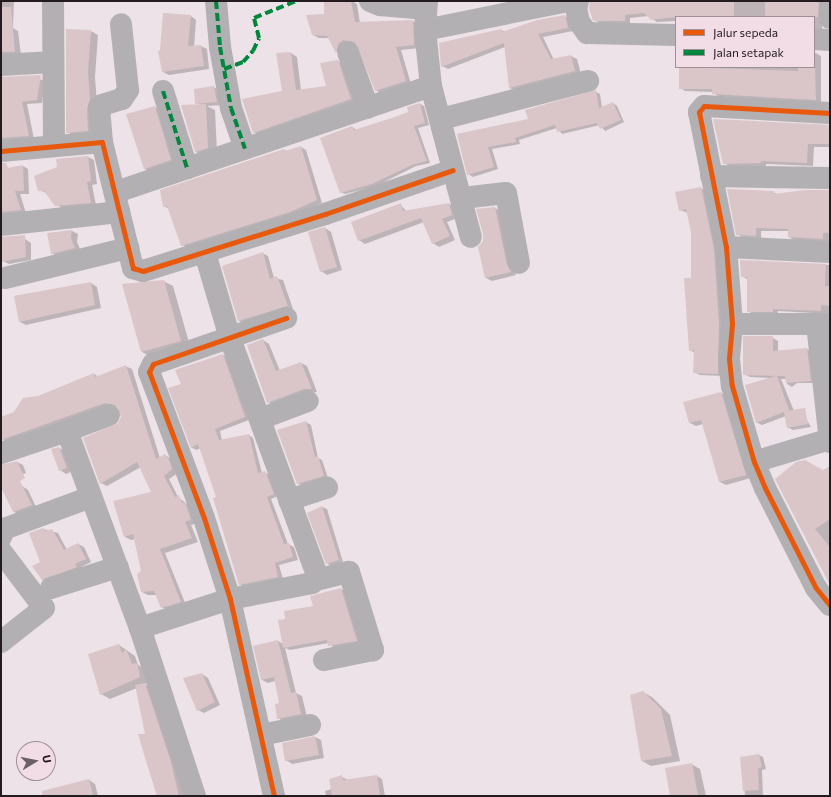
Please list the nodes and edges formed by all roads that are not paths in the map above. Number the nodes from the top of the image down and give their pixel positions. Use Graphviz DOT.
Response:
graph roads {
  1 [pos="53,1"];
  2 [pos="216,1"];
  3 [pos="370,1"];
  4 [pos="568,1"];
  5 [pos="578,1"];
  6 [pos="830,6"];
  7 [pos="508,7"];
  8 [pos="426,13"];
  9 [pos="830,18"];
  10 [pos="121,24"];
  11 [pos="675,34"];
  12 [pos="815,39"];
  13 [pos="830,40"];
  14 [pos="348,52"];
  15 [pos="53,62"];
  16 [pos="1,65"];
  17 [pos="588,81"];
  18 [pos="432,86"];
  19 [pos="163,91"];
  20 [pos="368,108"];
  21 [pos="830,113"];
  22 [pos="441,119"];
  23 [pos="102,142"];
  24 [pos="54,146"];
  25 [pos="245,149"];
  26 [pos="1,151"];
  27 [pos="187,168"];
  28 [pos="453,170"];
  29 [pos="712,176"];
  30 [pos="830,178"];
  31 [pos="462,198"];
  32 [pos="117,202"];
  33 [pos="1,225"];
  34 [pos="471,237"];
  35 [pos="726,247"];
  36 [pos="128,248"];
  37 [pos="830,252"];
  38 [pos="204,253"];
  39 [pos="519,263"];
  40 [pos="5,278"];
  41 [pos="286,318"];
  42 [pos="732,324"];
  43 [pos="824,324"];
  44 [pos="230,338"];
  45 [pos="308,401"];
  46 [pos="109,415"];
  47 [pos="260,418"];
  48 [pos="67,431"];
  49 [pos="830,440"];
  50 [pos="1,453"];
  51 [pos="754,462"];
  52 [pos="328,488"];
  53 [pos="92,497"];
  54 [pos="290,500"];
  55 [pos="1,537"];
  56 [pos="1,551"];
  57 [pos="118,567"];
  58 [pos="316,580"];
  59 [pos="51,588"];
  60 [pos="230,599"];
  61 [pos="830,605"];
  62 [pos="140,628"];
  63 [pos="1,642"];
  64 [pos="324,660"];
  65 [pos="310,725"];
  66 [pos="261,735"];
  67 [pos="196,796"];
  68 [pos="274,796"];
  1 -- 15 [label="street"];
  2 -- 25 [label="street"];
  3 -- 8 [label="street"];
  4 -- 7 [label="street"];
  5 -- 11 [label="street"];
  6 -- 9 [label="street"];
  7 -- 8 [label="street"];
  8 -- 18 [label="street"];
  10 -- 23 [label="street"];
  12 -- 13 [label="street"];
  14 -- 20 [label="street"];
  15 -- 16 [label="street"];
  15 -- 24 [label="street"];
  17 -- 22 [label="street"];
  18 -- 20 [label="street"];
  18 -- 22 [label="street"];
  19 -- 27 [label="street"];
  20 -- 25 [label="street"];
  21 -- 29 [label="street"];
  22 -- 28 [label="street"];
  23 -- 24 [label="street"];
  23 -- 32 [label="street"];
  24 -- 26 [label="street"];
  25 -- 27 [label="street"];
  27 -- 32 [label="street"];
  28 -- 31 [label="street"];
  28 -- 38 [label="street"];
  29 -- 30 [label="street"];
  29 -- 35 [label="street"];
  31 -- 34 [label="street"];
  31 -- 39 [label="street"];
  32 -- 33 [label="street"];
  32 -- 36 [label="street"];
  35 -- 37 [label="street"];
  35 -- 42 [label="street"];
  36 -- 38 [label="street"];
  36 -- 40 [label="street"];
  38 -- 44 [label="street"];
  41 -- 44 [label="street"];
  42 -- 43 [label="street"];
  42 -- 51 [label="street"];
  43 -- 49 [label="street"];
  44 -- 47 [label="street"];
  44 -- 60 [label="street"];
  45 -- 47 [label="street"];
  46 -- 48 [label="street"];
  47 -- 54 [label="street"];
  48 -- 50 [label="street"];
  48 -- 53 [label="street"];
  49 -- 51 [label="street"];
  51 -- 61 [label="street"];
  52 -- 54 [label="street"];
  53 -- 55 [label="street"];
  53 -- 57 [label="street"];
  54 -- 58 [label="street"];
  56 -- 63 [label="street"];
  57 -- 59 [label="street"];
  57 -- 62 [label="street"];
  58 -- 60 [label="street"];
  58 -- 64 [label="street"];
  60 -- 62 [label="street"];
  60 -- 66 [label="street"];
  62 -- 67 [label="street"];
  65 -- 66 [label="street"];
  66 -- 68 [label="street"];
}
